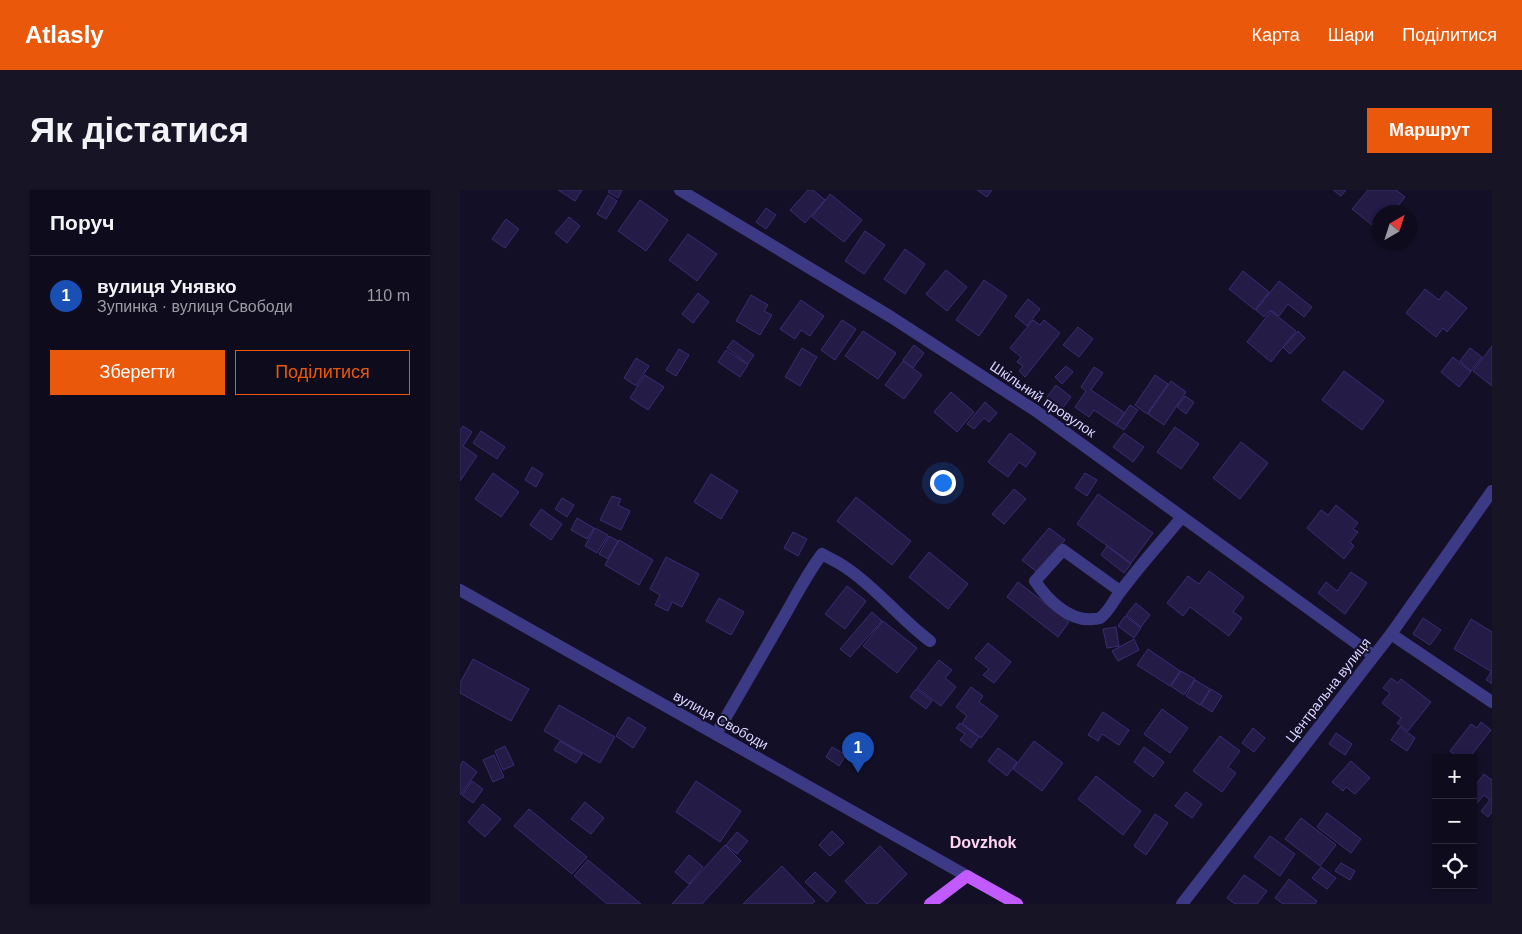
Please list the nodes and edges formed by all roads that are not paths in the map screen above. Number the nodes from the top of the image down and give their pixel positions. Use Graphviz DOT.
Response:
graph roads {
  1 [pos="683,191"];
  2 [pos="1492,491"];
  3 [pos="1182,517"];
  4 [pos="460,590"];
  5 [pos="1120,591"];
  6 [pos="1390,634"];
  7 [pos="930,642"];
  8 [pos="1374,656"];
  9 [pos="1492,702"];
  10 [pos="716,734"];
  11 [pos="967,876"];
  12 [pos="930,904"];
  13 [pos="1016,904"];
  14 [pos="1182,904"];
  1 -- 3 [label="street, Шкільний провулок"];
  2 -- 6 [label="street, Центральна вулиця"];
  3 -- 5 [label="street"];
  3 -- 8 [label="street, Шкільний провулок"];
  4 -- 10 [label="street, вулиця Свободи"];
  5 -- 5 [label="street"];
  6 -- 8 [label="street, Центральна вулиця"];
  6 -- 9 [label="street"];
  7 -- 10 [label="street"];
  8 -- 14 [label="street, Центральна вулиця"];
  10 -- 11 [label="street, вулиця Свободи"];
  11 -- 12 [label="main road"];
  11 -- 13 [label="main road"];
}
